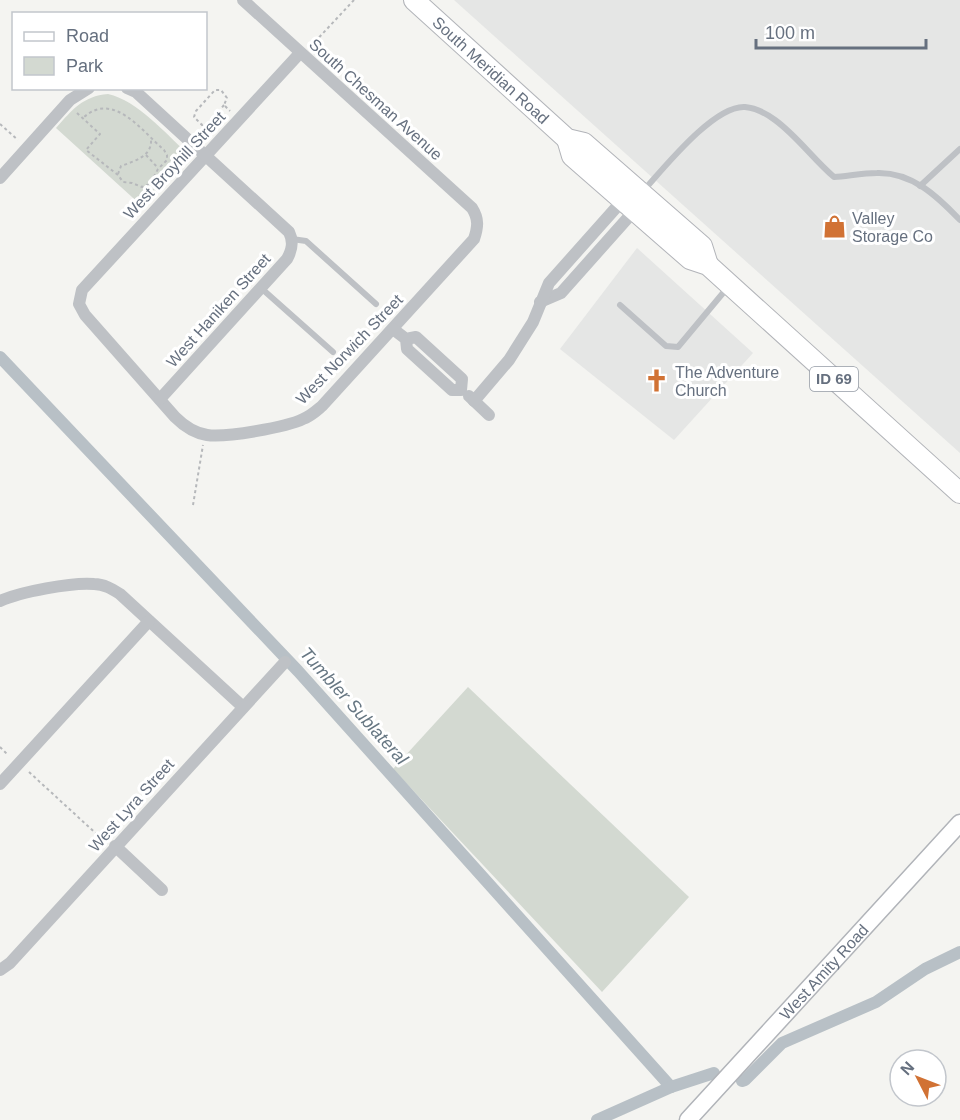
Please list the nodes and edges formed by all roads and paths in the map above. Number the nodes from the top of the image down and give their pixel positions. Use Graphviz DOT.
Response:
graph roads {
  1 [pos="243,0"];
  2 [pos="354,0"];
  3 [pos="414,0"];
  4 [pos="304,51"];
  5 [pos="86,90"];
  6 [pos="132,90"];
  7 [pos="224,105"];
  8 [pos="230,111"];
  9 [pos="77,113"];
  10 [pos="83,118"];
  11 [pos="0,124"];
  12 [pos="151,140"];
  13 [pos="19,141"];
  14 [pos="568,141"];
  15 [pos="960,149"];
  16 [pos="146,155"];
  17 [pos="206,156"];
  18 [pos="159,168"];
  19 [pos="118,175"];
  20 [pos="0,178"];
  21 [pos="920,186"];
  22 [pos="642,192"];
  23 [pos="628,206"];
  24 [pos="960,220"];
  25 [pos="478,228"];
  26 [pos="292,239"];
  27 [pos="707,261"];
  28 [pos="730,285"];
  29 [pos="261,288"];
  30 [pos="376,304"];
  31 [pos="620,305"];
  32 [pos="393,328"];
  33 [pos="333,352"];
  34 [pos="160,399"];
  35 [pos="474,401"];
  36 [pos="489,415"];
  37 [pos="206,440"];
  38 [pos="960,493"];
  39 [pos="193,505"];
  40 [pos="0,601"];
  41 [pos="149,621"];
  42 [pos="285,662"];
  43 [pos="243,707"];
  44 [pos="0,747"];
  45 [pos="8,755"];
  46 [pos="29,772"];
  47 [pos="0,784"];
  48 [pos="960,823"];
  49 [pos="102,839"];
  50 [pos="115,846"];
  51 [pos="162,890"];
  52 [pos="0,970"];
  53 [pos="688,1120"];
  1 -- 4 [label="street, South Chesman Avenue"];
  2 -- 4 [label="path"];
  3 -- 14 [label="main road, South Meridian Road / ID 69"];
  4 -- 17 [label="street, West Broyhill Street"];
  4 -- 25 [label="street, South Chesman Avenue"];
  5 -- 20 [label="street"];
  6 -- 17 [label="street"];
  7 -- 7 [label="path"];
  7 -- 8 [label="path"];
  9 -- 10 [label="path"];
  10 -- 12 [label="path"];
  10 -- 19 [label="path"];
  11 -- 13 [label="path"];
  12 -- 16 [label="path"];
  12 -- 18 [label="path"];
  14 -- 22 [label="main road, South Meridian Road / ID 69"];
  14 -- 23 [label="main road, South Meridian Road / ID 69"];
  15 -- 21 [label="lane"];
  16 -- 18 [label="path"];
  16 -- 19 [label="path"];
  17 -- 26 [label="street"];
  17 -- 34 [label="street, West Broyhill Street"];
  18 -- 19 [label="path"];
  21 -- 22 [label="lane"];
  21 -- 24 [label="lane"];
  22 -- 27 [label="main road, South Meridian Road / ID 69"];
  23 -- 27 [label="main road, South Meridian Road / ID 69"];
  23 -- 35 [label="street"];
  25 -- 32 [label="street, West Norwich Street"];
  26 -- 29 [label="street, West Haniken Street"];
  26 -- 30 [label="lane"];
  27 -- 28 [label="main road, South Meridian Road / ID 69"];
  28 -- 31 [label="lane"];
  28 -- 38 [label="main road, South Meridian Road / ID 69"];
  29 -- 33 [label="lane"];
  29 -- 34 [label="street, West Haniken Street"];
  32 -- 35 [label="street"];
  32 -- 37 [label="street, West Norwich Street"];
  34 -- 37 [label="street"];
  35 -- 36 [label="street"];
  37 -- 39 [label="path"];
  40 -- 41 [label="street"];
  41 -- 43 [label="street"];
  41 -- 47 [label="street"];
  42 -- 43 [label="street, West Lyra Street"];
  43 -- 50 [label="street, West Lyra Street"];
  44 -- 45 [label="path"];
  46 -- 49 [label="path"];
  48 -- 53 [label="main road, West Amity Road"];
  50 -- 51 [label="street"];
  50 -- 52 [label="street, West Lyra Street"];
}
